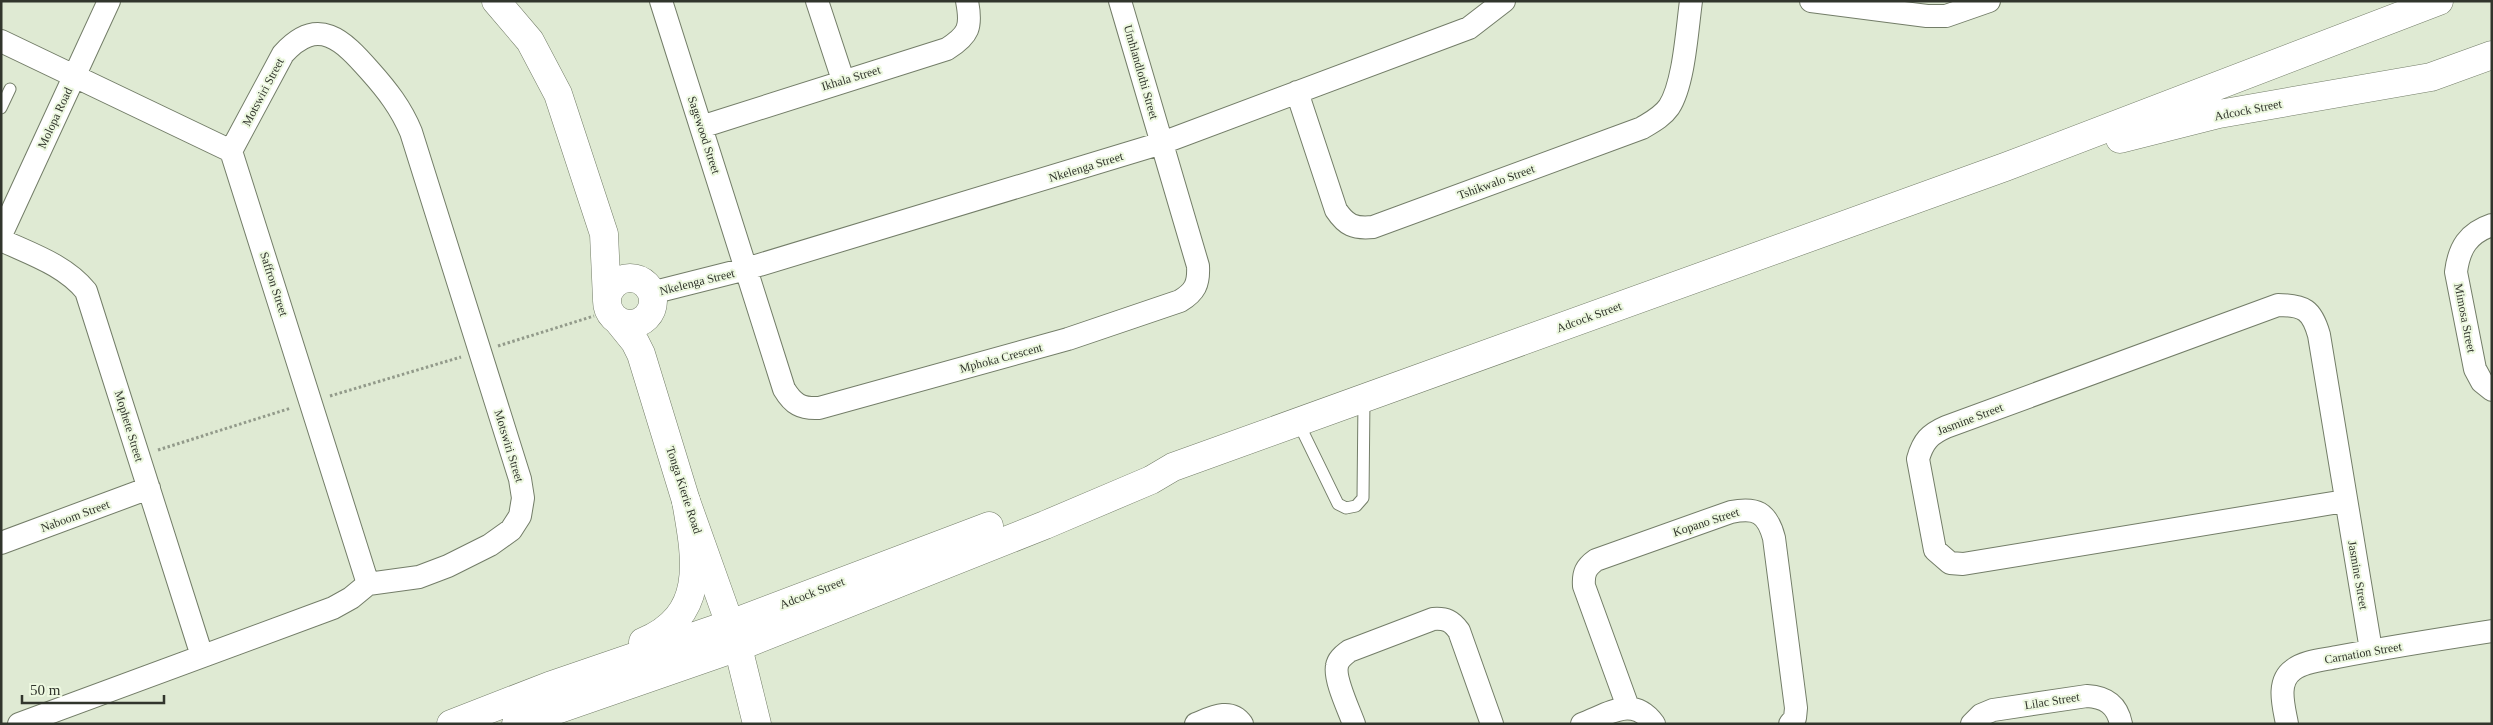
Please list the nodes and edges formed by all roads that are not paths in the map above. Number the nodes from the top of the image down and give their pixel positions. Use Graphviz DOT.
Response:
graph roads {
  1 [pos="109,1"];
  2 [pos="496,1"];
  3 [pos="661,1"];
  4 [pos="817,1"];
  5 [pos="966,1"];
  6 [pos="1120,1"];
  7 [pos="1504,1"];
  8 [pos="1691,1"];
  9 [pos="1811,1"];
  10 [pos="1989,1"];
  11 [pos="2439,1"];
  12 [pos="1,41"];
  13 [pos="2492,55"];
  14 [pos="74,75"];
  15 [pos="843,80"];
  16 [pos="10,89"];
  17 [pos="1297,92"];
  18 [pos="1,108"];
  19 [pos="701,126"];
  20 [pos="1162,143"];
  21 [pos="231,151"];
  22 [pos="2005,167"];
  23 [pos="2492,225"];
  24 [pos="604,234"];
  25 [pos="1,235"];
  26 [pos="1,240"];
  27 [pos="746,269"];
  28 [pos="648,297"];
  29 [pos="611,310"];
  30 [pos="641,354"];
  31 [pos="2492,390"];
  32 [pos="1364,398"];
  33 [pos="1298,422"];
  34 [pos="148,488"];
  35 [pos="686,501"];
  36 [pos="2345,501"];
  37 [pos="1,543"];
  38 [pos="368,584"];
  39 [pos="2492,632"];
  40 [pos="734,635"];
  41 [pos="2371,650"];
  42 [pos="202,656"];
  43 [pos="549,686"];
  44 [pos="1628,707"];
  45 [pos="19,724"];
  46 [pos="451,724"];
  47 [pos="516,724"];
  48 [pos="756,724"];
  49 [pos="1196,724"];
  50 [pos="1242,724"];
  51 [pos="1354,724"];
  52 [pos="1492,724"];
  53 [pos="1582,724"];
  54 [pos="1654,724"];
  55 [pos="1790,724"];
  56 [pos="1972,724"];
  57 [pos="2121,724"];
  58 [pos="2287,724"];
  1 -- 14 [label="street, Molopa Road"];
  2 -- 24 [label="main road"];
  3 -- 19 [label="street, Sagewood Street"];
  4 -- 15 [label="street"];
  5 -- 15 [label="street, Ikhala Street"];
  6 -- 20 [label="street, Umhlandlothi Street"];
  7 -- 17 [label="street, Nkelenga Street"];
  8 -- 17 [label="street, Tshikwalo Street"];
  9 -- 10 [label="street"];
  11 -- 22 [label="main road, Adcock Street"];
  12 -- 14 [label="street"];
  13 -- 22 [label="main road, Adcock Street"];
  14 -- 21 [label="street"];
  14 -- 25 [label="street, Molopa Road"];
  15 -- 19 [label="street, Ikhala Street"];
  16 -- 18 [label="lane"];
  17 -- 20 [label="street, Nkelenga Street"];
  19 -- 27 [label="street, Sagewood Street"];
  20 -- 27 [label="street, Nkelenga Street"];
  20 -- 27 [label="street, Mphoka Crescent"];
  21 -- 38 [label="street, Saffron Street"];
  21 -- 38 [label="street, Motswiri Street"];
  22 -- 32 [label="main road, Adcock Street"];
  23 -- 31 [label="street, Mimosa Street"];
  24 -- 28 [label="main road"];
  24 -- 29 [label="main road"];
  26 -- 34 [label="street, Mophete Street"];
  27 -- 28 [label="street, Nkelenga Street"];
  28 -- 29 [label="main road"];
  28 -- 29 [label="main road"];
  28 -- 30 [label="main road, Tonga Kierie Road"];
  29 -- 30 [label="main road, Tonga Kierie Road"];
  30 -- 35 [label="main road, Tonga Kierie Road"];
  32 -- 33 [label="main road, Adcock Street"];
  32 -- 33 [label="lane"];
  33 -- 40 [label="main road, Adcock Street"];
  34 -- 37 [label="street, Naboom Street"];
  34 -- 42 [label="street, Mophete Street"];
  35 -- 40 [label="main road, Tonga Kierie Road"];
  35 -- 43 [label="main road"];
  36 -- 36 [label="street, Jasmine Street"];
  36 -- 41 [label="street, Jasmine Street"];
  38 -- 42 [label="street"];
  39 -- 41 [label="street, Carnation Street"];
  40 -- 43 [label="main road, Adcock Street"];
  40 -- 47 [label="main road, Adcock Street"];
  40 -- 48 [label="main road, Tonga Kierie Road"];
  41 -- 58 [label="street, Carnation Street"];
  42 -- 45 [label="street"];
  43 -- 46 [label="main road, Adcock Street"];
  44 -- 53 [label="street"];
  44 -- 54 [label="street"];
  44 -- 55 [label="street, Kopano Street"];
  49 -- 50 [label="street"];
  51 -- 52 [label="street"];
  56 -- 57 [label="street, Lilac Street"];
}
